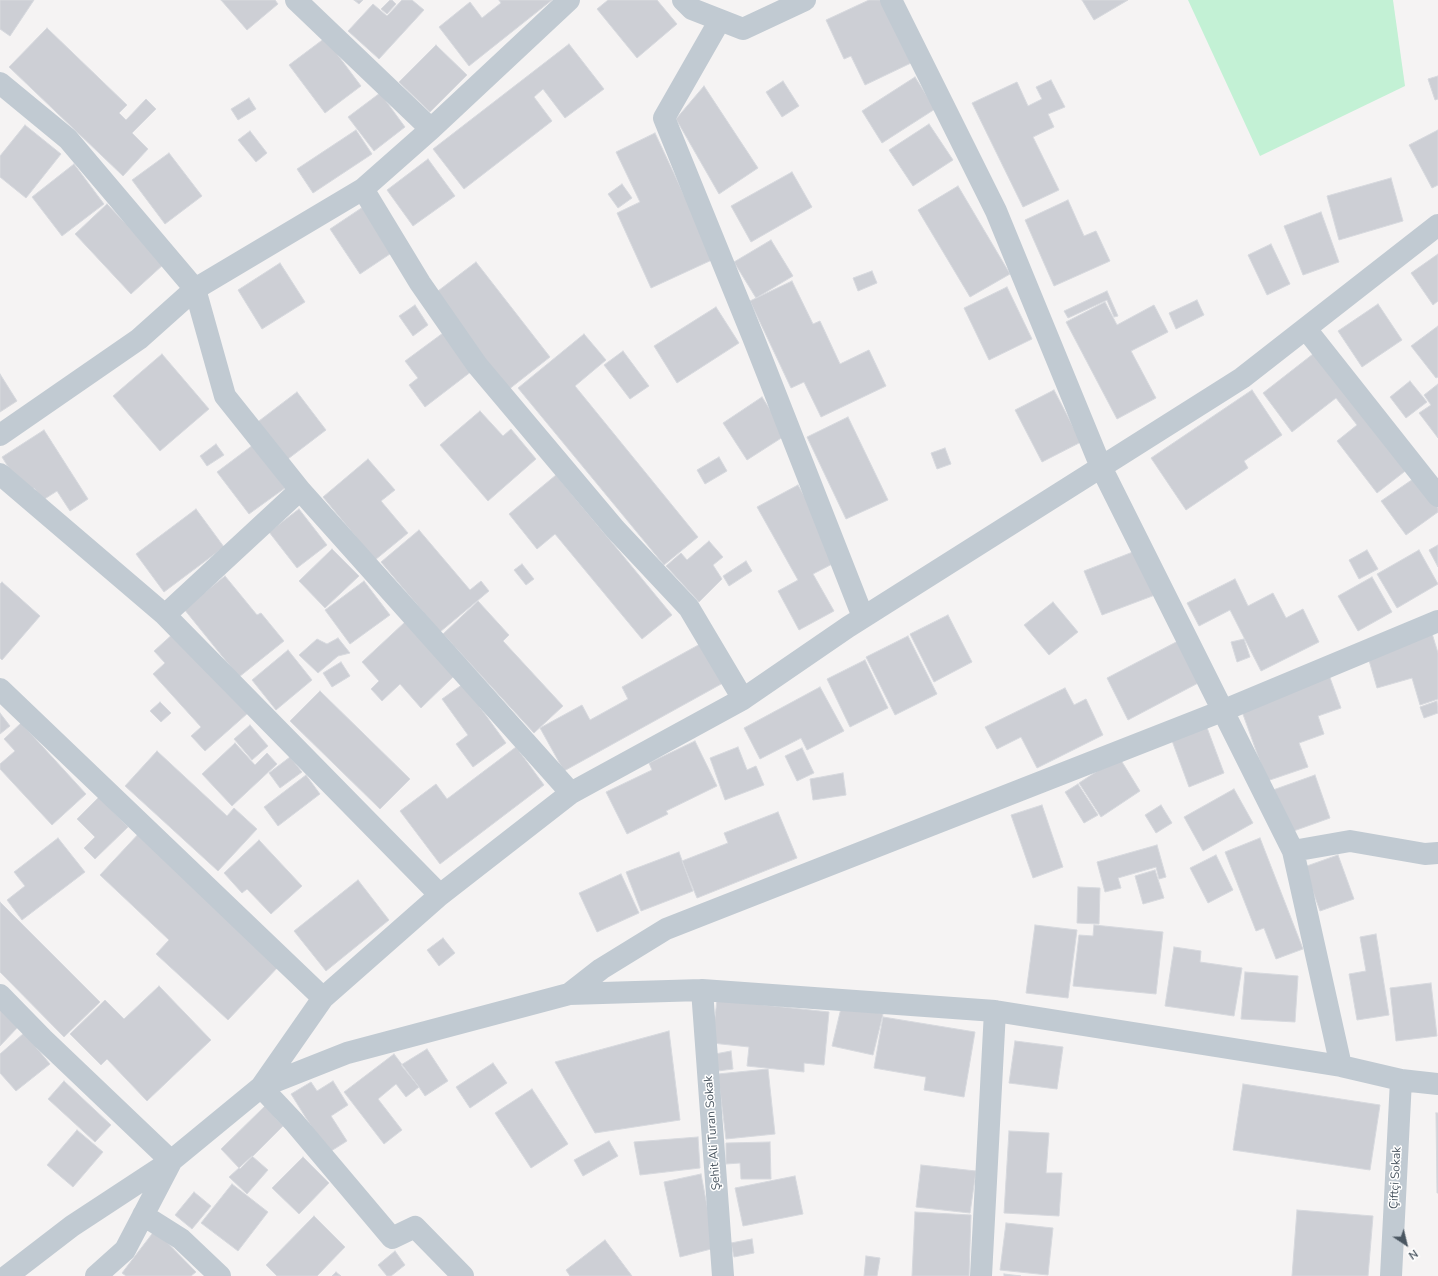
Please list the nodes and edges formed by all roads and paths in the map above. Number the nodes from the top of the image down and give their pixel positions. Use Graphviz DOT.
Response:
graph roads {
  1 [pos="296,0"];
  2 [pos="569,0"];
  3 [pos="683,0"];
  4 [pos="805,0"];
  5 [pos="891,0"];
  6 [pos="720,20"];
  7 [pos="0,83"];
  8 [pos="431,130"];
  9 [pos="363,189"];
  10 [pos="1438,225"];
  11 [pos="195,289"];
  12 [pos="1306,328"];
  13 [pos="0,435"];
  14 [pos="1101,467"];
  15 [pos="0,474"];
  16 [pos="300,490"];
  17 [pos="1438,496"];
  18 [pos="165,615"];
  19 [pos="863,617"];
  20 [pos="1438,621"];
  21 [pos="0,689"];
  22 [pos="743,699"];
  23 [pos="1222,711"];
  24 [pos="571,793"];
  25 [pos="1293,851"];
  26 [pos="1438,853"];
  27 [pos="440,895"];
  28 [pos="702,990"];
  29 [pos="569,994"];
  30 [pos="0,995"];
  31 [pos="323,998"];
  32 [pos="994,1011"];
  33 [pos="1341,1066"];
  34 [pos="1401,1080"];
  35 [pos="1438,1084"];
  36 [pos="261,1086"];
  37 [pos="171,1161"];
  38 [pos="143,1215"];
  39 [pos="0,1268"];
  40 [pos="7,1276"];
  41 [pos="96,1276"];
  42 [pos="220,1276"];
  43 [pos="463,1276"];
  44 [pos="723,1276"];
  45 [pos="981,1276"];
  46 [pos="1391,1276"];
  1 -- 8 [label="street"];
  2 -- 8 [label="street"];
  3 -- 6 [label="street"];
  4 -- 6 [label="street"];
  5 -- 14 [label="street"];
  6 -- 19 [label="street"];
  7 -- 11 [label="street"];
  8 -- 9 [label="street"];
  9 -- 11 [label="street"];
  9 -- 22 [label="street"];
  10 -- 12 [label="street"];
  11 -- 13 [label="street"];
  11 -- 16 [label="street"];
  12 -- 14 [label="street"];
  12 -- 17 [label="street"];
  14 -- 19 [label="street"];
  14 -- 23 [label="street"];
  15 -- 18 [label="street"];
  16 -- 18 [label="street"];
  16 -- 24 [label="street"];
  18 -- 27 [label="street"];
  19 -- 22 [label="street"];
  20 -- 23 [label="street"];
  21 -- 31 [label="street"];
  22 -- 24 [label="street"];
  23 -- 25 [label="street"];
  23 -- 29 [label="street"];
  24 -- 27 [label="street"];
  25 -- 26 [label="street"];
  25 -- 33 [label="street"];
  27 -- 31 [label="street"];
  28 -- 29 [label="street"];
  28 -- 32 [label="street"];
  28 -- 44 [label="street, Şehit Ali Turan Sokak"];
  29 -- 36 [label="street"];
  30 -- 37 [label="street"];
  31 -- 36 [label="street"];
  32 -- 33 [label="street"];
  32 -- 45 [label="street"];
  33 -- 34 [label="street"];
  34 -- 35 [label="street"];
  34 -- 46 [label="street, Çiftçi Sokak"];
  36 -- 37 [label="street"];
  36 -- 43 [label="street"];
  37 -- 38 [label="street"];
  37 -- 40 [label="street"];
  38 -- 41 [label="street"];
  38 -- 42 [label="street"];
  39 -- 40 [label="street"];
}
